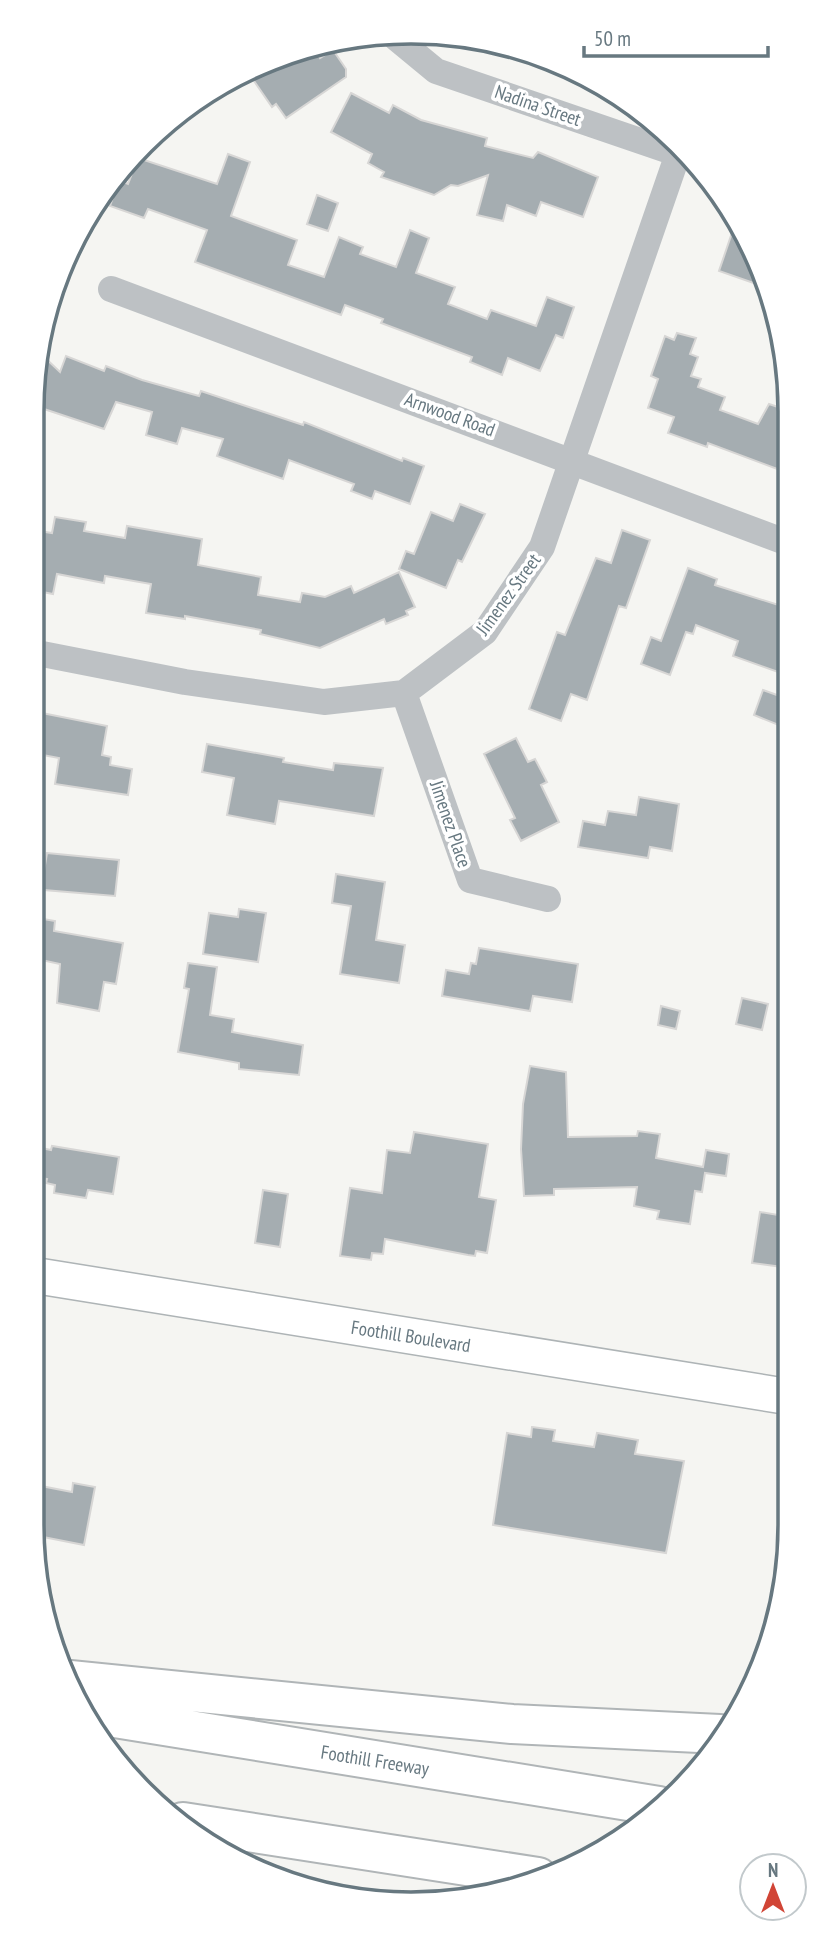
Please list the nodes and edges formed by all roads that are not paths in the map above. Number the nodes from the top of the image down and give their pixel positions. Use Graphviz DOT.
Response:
graph roads {
  1 [pos="405,44"];
  2 [pos="667,148"];
  3 [pos="680,161"];
  4 [pos="111,289"];
  5 [pos="571,459"];
  6 [pos="778,538"];
  7 [pos="44,654"];
  8 [pos="404,693"];
  9 [pos="548,899"];
  10 [pos="44,1277"];
  11 [pos="778,1395"];
  12 [pos="79,1681"];
  13 [pos="97,1715"];
  14 [pos="713,1734"];
  15 [pos="650,1804"];
  16 [pos="199,1825"];
  17 [pos="523,1875"];
  1 -- 2 [label="street, Nadina Street"];
  3 -- 5 [label="street, Jimenez Street"];
  4 -- 5 [label="street, Arnwood Road"];
  5 -- 6 [label="street, Arnwood Road"];
  5 -- 8 [label="street, Jimenez Street"];
  7 -- 8 [label="street"];
  8 -- 9 [label="street, Jimenez Place"];
  10 -- 11 [label="main road, Foothill Boulevard"];
  12 -- 14 [label="highway"];
  13 -- 15 [label="highway, Foothill Freeway"];
  16 -- 17 [label="highway"];
}
